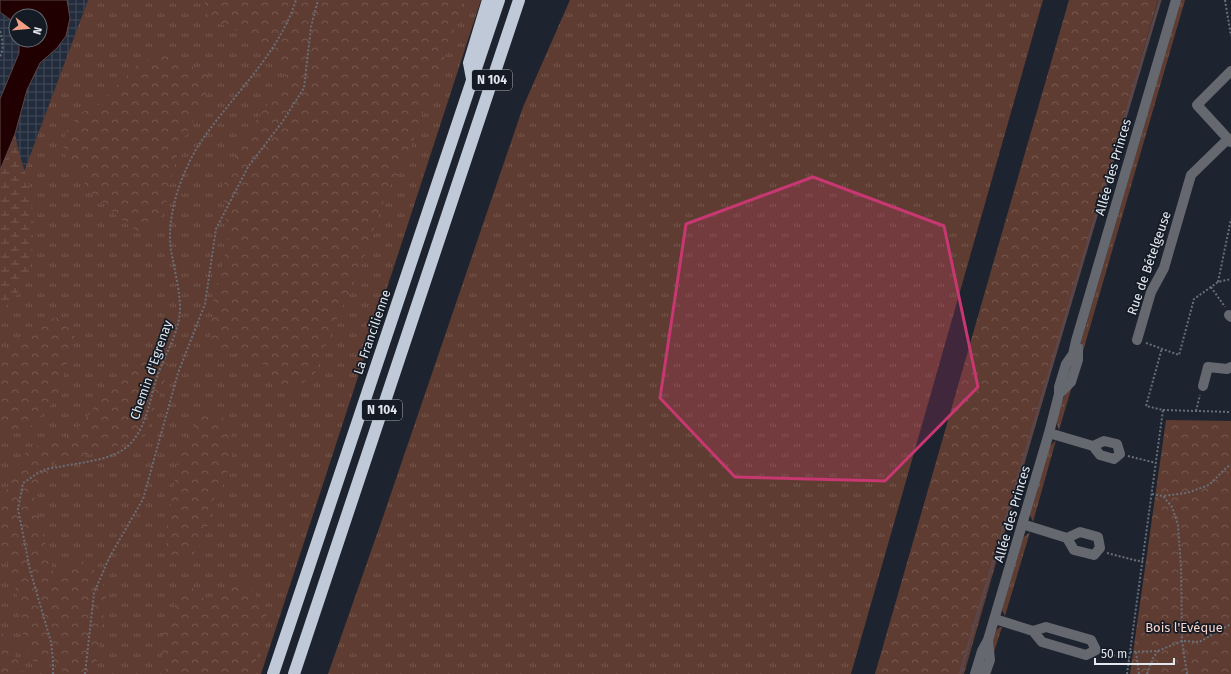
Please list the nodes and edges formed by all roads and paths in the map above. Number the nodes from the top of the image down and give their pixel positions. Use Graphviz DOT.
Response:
graph roads {
  1 [pos="296,0"];
  2 [pos="318,0"];
  3 [pos="488,0"];
  4 [pos="499,0"];
  5 [pos="519,0"];
  6 [pos="526,0"];
  7 [pos="1176,0"];
  8 [pos="1225,0"];
  9 [pos="514,14"];
  10 [pos="0,31"];
  11 [pos="1231,36"];
  12 [pos="0,57"];
  13 [pos="1231,71"];
  14 [pos="472,80"];
  15 [pos="1230,140"];
  16 [pos="1231,219"];
  17 [pos="1231,279"];
  18 [pos="1218,282"];
  19 [pos="1210,287"];
  20 [pos="1230,316"];
  21 [pos="1137,340"];
  22 [pos="1162,348"];
  23 [pos="1231,367"];
  24 [pos="1203,386"];
  25 [pos="1163,410"];
  26 [pos="1196,411"];
  27 [pos="1231,412"];
  28 [pos="1049,433"];
  29 [pos="1093,446"];
  30 [pos="1120,454"];
  31 [pos="1156,464"];
  32 [pos="1231,465"];
  33 [pos="1152,494"];
  34 [pos="1163,496"];
  35 [pos="1022,524"];
  36 [pos="1067,538"];
  37 [pos="1100,548"];
  38 [pos="1143,560"];
  39 [pos="994,619"];
  40 [pos="1231,624"];
  41 [pos="1033,631"];
  42 [pos="988,640"];
  43 [pos="1182,641"];
  44 [pos="1096,650"];
  45 [pos="1158,651"];
  46 [pos="1130,652"];
  47 [pos="1136,652"];
  48 [pos="1129,659"];
  49 [pos="53,674"];
  50 [pos="85,674"];
  51 [pos="273,674"];
  52 [pos="294,674"];
  53 [pos="975,674"];
  54 [pos="985,674"];
  55 [pos="1128,674"];
  56 [pos="1139,674"];
  57 [pos="1147,674"];
  58 [pos="1188,674"];
  1 -- 49 [label="path, Chemin d'Egrenay"];
  2 -- 50 [label="path"];
  3 -- 14 [label="highway"];
  4 -- 14 [label="highway, La Francilienne / N 104"];
  5 -- 9 [label="highway, N 104"];
  6 -- 9 [label="highway"];
  7 -- 28 [label="street, Allée des Princes"];
  8 -- 11 [label="path"];
  9 -- 52 [label="highway, N 104"];
  10 -- 12 [label="path"];
  13 -- 15 [label="street"];
  14 -- 51 [label="highway, La Francilienne / N 104"];
  15 -- 21 [label="street, Rue de Bételgeuse"];
  16 -- 18 [label="path"];
  17 -- 18 [label="path"];
  18 -- 19 [label="path"];
  19 -- 20 [label="path"];
  19 -- 22 [label="path"];
  21 -- 22 [label="path"];
  22 -- 25 [label="path"];
  23 -- 24 [label="street"];
  24 -- 26 [label="path"];
  25 -- 26 [label="path"];
  25 -- 31 [label="path"];
  26 -- 27 [label="path"];
  28 -- 29 [label="street"];
  28 -- 35 [label="street, Allée des Princes"];
  29 -- 30 [label="street"];
  29 -- 30 [label="street"];
  30 -- 31 [label="path"];
  31 -- 33 [label="path"];
  32 -- 34 [label="path"];
  33 -- 34 [label="path"];
  33 -- 38 [label="path"];
  34 -- 43 [label="path"];
  35 -- 36 [label="street"];
  35 -- 39 [label="street, Allée des Princes"];
  36 -- 37 [label="street"];
  36 -- 37 [label="street"];
  37 -- 38 [label="path"];
  38 -- 46 [label="path"];
  39 -- 41 [label="street"];
  39 -- 42 [label="street, Allée des Princes"];
  40 -- 43 [label="path"];
  41 -- 44 [label="street"];
  41 -- 44 [label="street"];
  42 -- 53 [label="street, Allée des Princes"];
  42 -- 54 [label="street, Allée des Princes"];
  43 -- 45 [label="path"];
  43 -- 58 [label="path"];
  44 -- 48 [label="path"];
  45 -- 47 [label="path"];
  45 -- 57 [label="path"];
  46 -- 47 [label="path"];
  46 -- 48 [label="path"];
  47 -- 56 [label="path"];
  48 -- 55 [label="path"];
}
